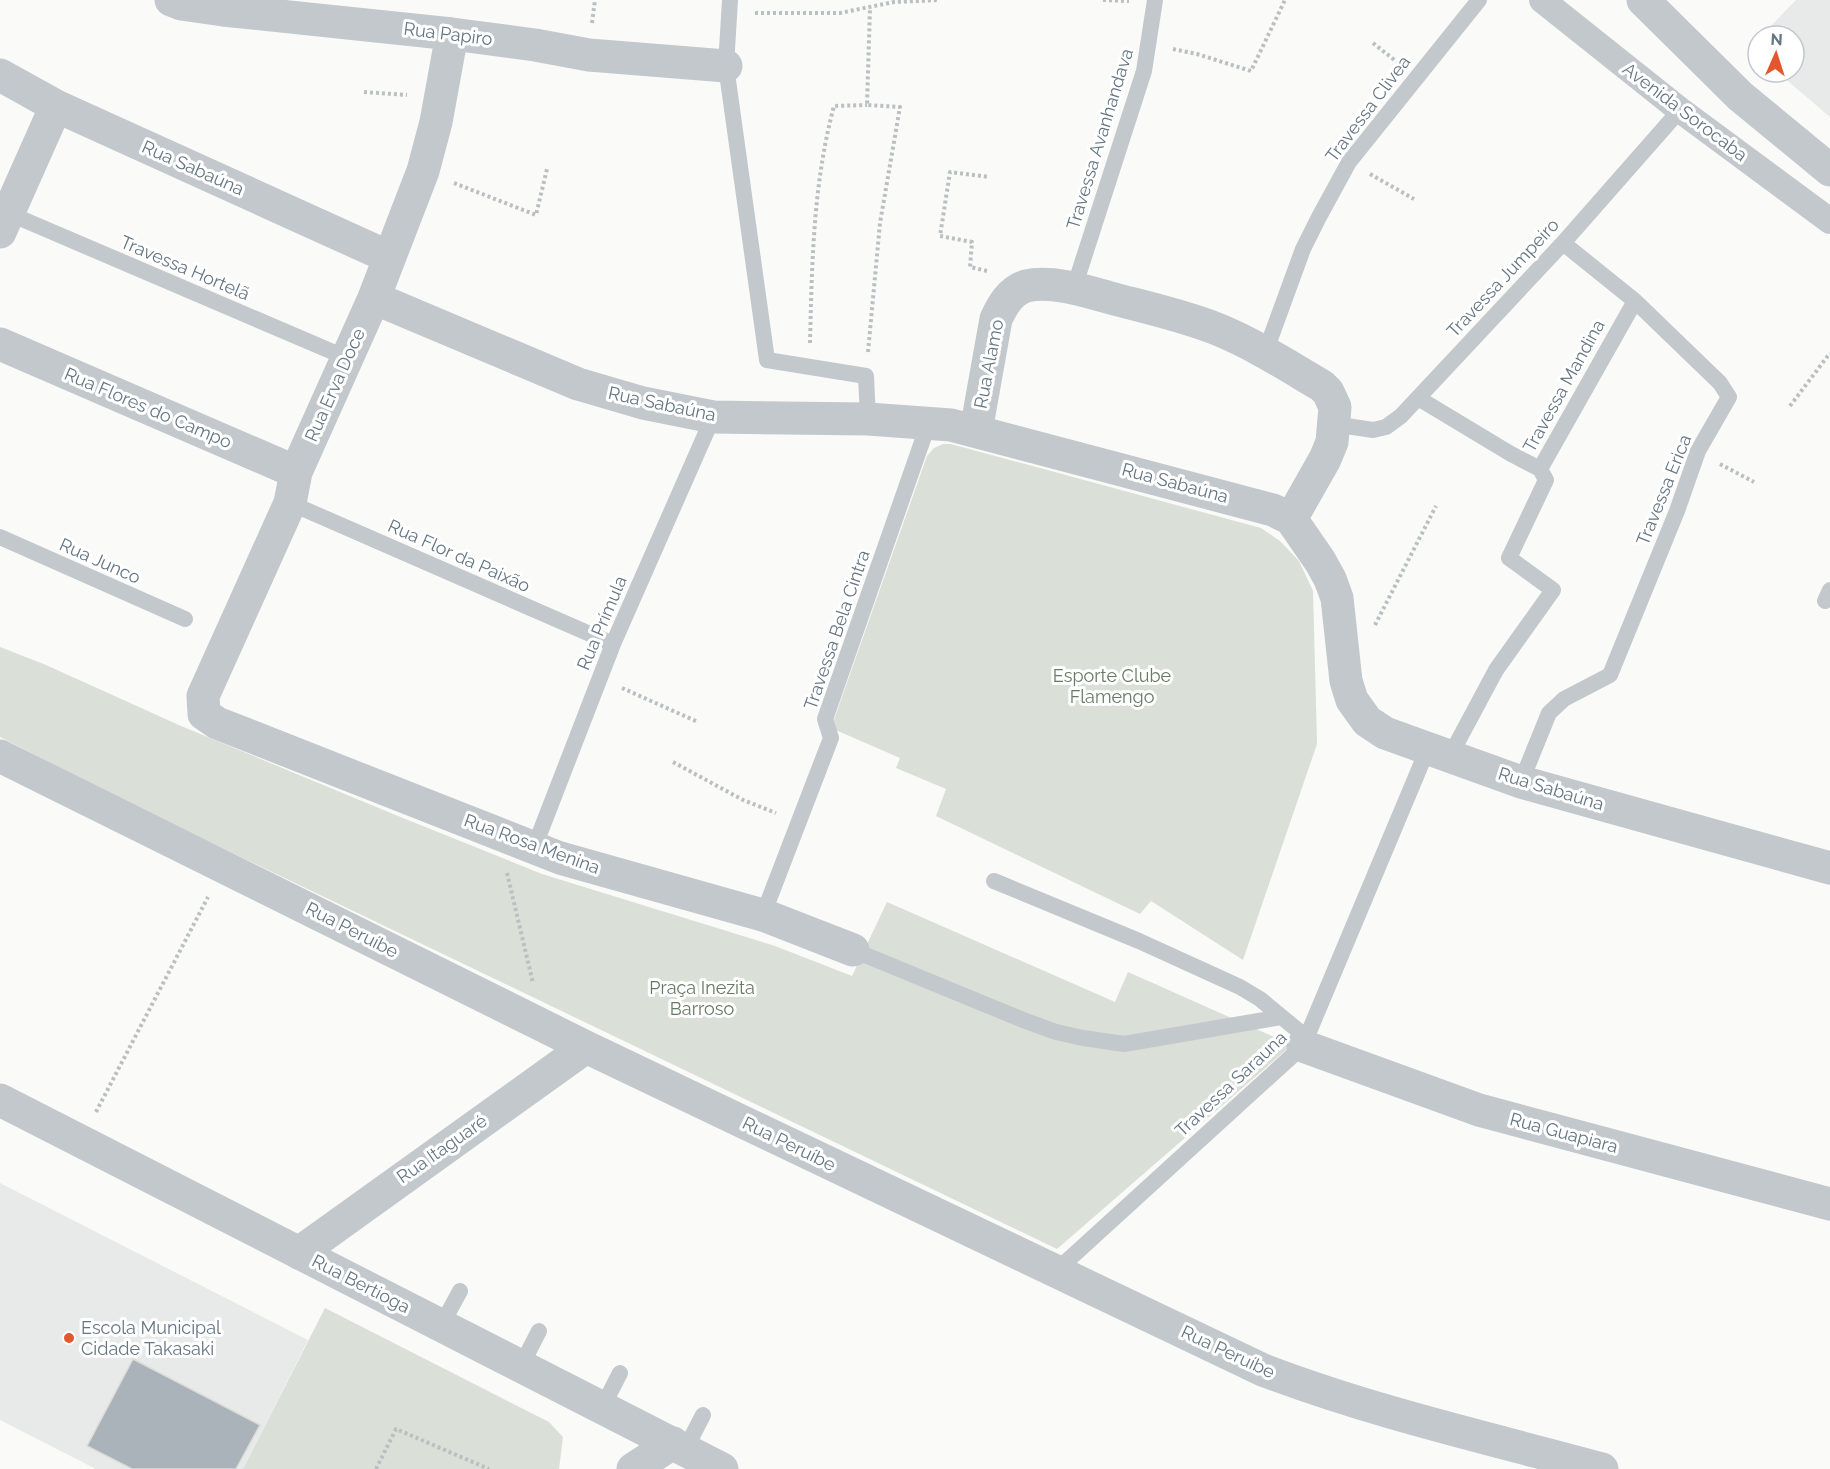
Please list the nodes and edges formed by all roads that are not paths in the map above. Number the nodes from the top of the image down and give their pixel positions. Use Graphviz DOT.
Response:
graph roads {
  1 [pos="171,0"];
  2 [pos="1155,0"];
  3 [pos="1479,0"];
  4 [pos="1542,0"];
  5 [pos="1643,0"];
  6 [pos="730,6"];
  7 [pos="452,34"];
  8 [pos="726,66"];
  9 [pos="0,75"];
  10 [pos="56,106"];
  11 [pos="1680,110"];
  12 [pos="1830,170"];
  13 [pos="1830,221"];
  14 [pos="4,222"];
  15 [pos="1563,243"];
  16 [pos="389,257"];
  17 [pos="1074,288"];
  18 [pos="374,298"];
  19 [pos="1635,301"];
  20 [pos="0,344"];
  21 [pos="1266,353"];
  22 [pos="347,358"];
  23 [pos="1418,398"];
  24 [pos="713,417"];
  25 [pos="868,419"];
  26 [pos="929,422"];
  27 [pos="1333,424"];
  28 [pos="976,431"];
  29 [pos="1540,469"];
  30 [pos="293,488"];
  31 [pos="1291,519"];
  32 [pos="0,537"];
  33 [pos="185,619"];
  34 [pos="613,644"];
  35 [pos="217,723"];
  36 [pos="1439,752"];
  37 [pos="0,756"];
  38 [pos="1521,782"];
  39 [pos="524,844"];
  40 [pos="1830,868"];
  41 [pos="994,881"];
  42 [pos="763,915"];
  43 [pos="853,950"];
  44 [pos="1281,1017"];
  45 [pos="1305,1041"];
  46 [pos="586,1047"];
  47 [pos="0,1100"];
  48 [pos="1830,1204"];
  49 [pos="299,1253"];
  50 [pos="1055,1272"];
  51 [pos="460,1291"];
  52 [pos="441,1326"];
  53 [pos="539,1331"];
  54 [pos="521,1366"];
  55 [pos="620,1373"];
  56 [pos="602,1408"];
  57 [pos="703,1415"];
  58 [pos="679,1447"];
  59 [pos="633,1469"];
  60 [pos="722,1469"];
  61 [pos="1602,1469"];
  1 -- 7 [label="street, Rua Papiro"];
  2 -- 17 [label="lane, Travessa Avanhandava"];
  3 -- 21 [label="lane, Travessa Clivea"];
  4 -- 11 [label="street, Avenida Sorocaba"];
  5 -- 12 [label="street"];
  6 -- 8 [label="lane"];
  7 -- 8 [label="street, Rua Papiro"];
  7 -- 16 [label="street, Rua Erva Doce"];
  8 -- 25 [label="lane"];
  9 -- 10 [label="street, Rua Sabaúna"];
  10 -- 14 [label="street"];
  10 -- 16 [label="street, Rua Sabaúna"];
  11 -- 13 [label="street, Avenida Sorocaba"];
  11 -- 15 [label="lane, Travessa Jumpeiro"];
  14 -- 22 [label="lane, Travessa Hortelã"];
  15 -- 19 [label="lane, Travessa Erica"];
  15 -- 23 [label="lane, Travessa Jumpeiro"];
  16 -- 18 [label="street, Rua Erva Doce"];
  17 -- 21 [label="street"];
  17 -- 28 [label="street, Rua Alamo"];
  18 -- 22 [label="street, Rua Erva Doce"];
  18 -- 24 [label="street, Rua Sabaúna"];
  19 -- 29 [label="lane, Travessa Mandina"];
  19 -- 38 [label="lane, Travessa Erica"];
  20 -- 30 [label="street, Rua Flores do Campo"];
  21 -- 27 [label="street"];
  22 -- 30 [label="street, Rua Erva Doce"];
  23 -- 27 [label="lane, Travessa Jumpeiro"];
  23 -- 29 [label="lane"];
  24 -- 25 [label="street, Rua Sabaúna"];
  24 -- 34 [label="lane, Rua Prímula"];
  25 -- 26 [label="street, Rua Sabaúna"];
  26 -- 28 [label="street, Rua Sabaúna"];
  26 -- 42 [label="lane, Travessa Bela Cintra"];
  27 -- 31 [label="street"];
  28 -- 31 [label="street, Rua Sabaúna"];
  29 -- 36 [label="lane, Travessa Mandina"];
  30 -- 34 [label="lane, Rua Flor da Paixão"];
  30 -- 35 [label="street, Rua Erva Doce"];
  31 -- 36 [label="street, Rua Sabaúna"];
  32 -- 33 [label="lane, Rua Junco"];
  34 -- 39 [label="lane, Rua Prímula"];
  35 -- 39 [label="street, Rua Rosa Menina"];
  36 -- 38 [label="street, Rua Sabaúna"];
  36 -- 45 [label="lane, Travessa Sarauna"];
  37 -- 46 [label="street, Rua Peruíbe"];
  38 -- 40 [label="street, Rua Sabaúna"];
  39 -- 42 [label="street, Rua Rosa Menina"];
  41 -- 44 [label="lane"];
  42 -- 43 [label="street, Rua Rosa Menina"];
  43 -- 44 [label="lane"];
  44 -- 45 [label="lane"];
  45 -- 48 [label="street, Rua Guapiara"];
  45 -- 50 [label="lane, Travessa Sarauna"];
  46 -- 49 [label="street, Rua Itaguaré"];
  46 -- 50 [label="street, Rua Peruíbe"];
  47 -- 49 [label="street, Rua Bertioga"];
  49 -- 52 [label="street, Rua Bertioga"];
  50 -- 61 [label="street, Rua Peruíbe"];
  51 -- 52 [label="lane"];
  52 -- 54 [label="street, Rua Bertioga"];
  53 -- 54 [label="lane"];
  54 -- 56 [label="street, Rua Bertioga"];
  55 -- 56 [label="lane"];
  56 -- 58 [label="street, Rua Bertioga"];
  57 -- 58 [label="lane"];
  58 -- 59 [label="street"];
  58 -- 60 [label="street, Rua Bertioga"];
}
